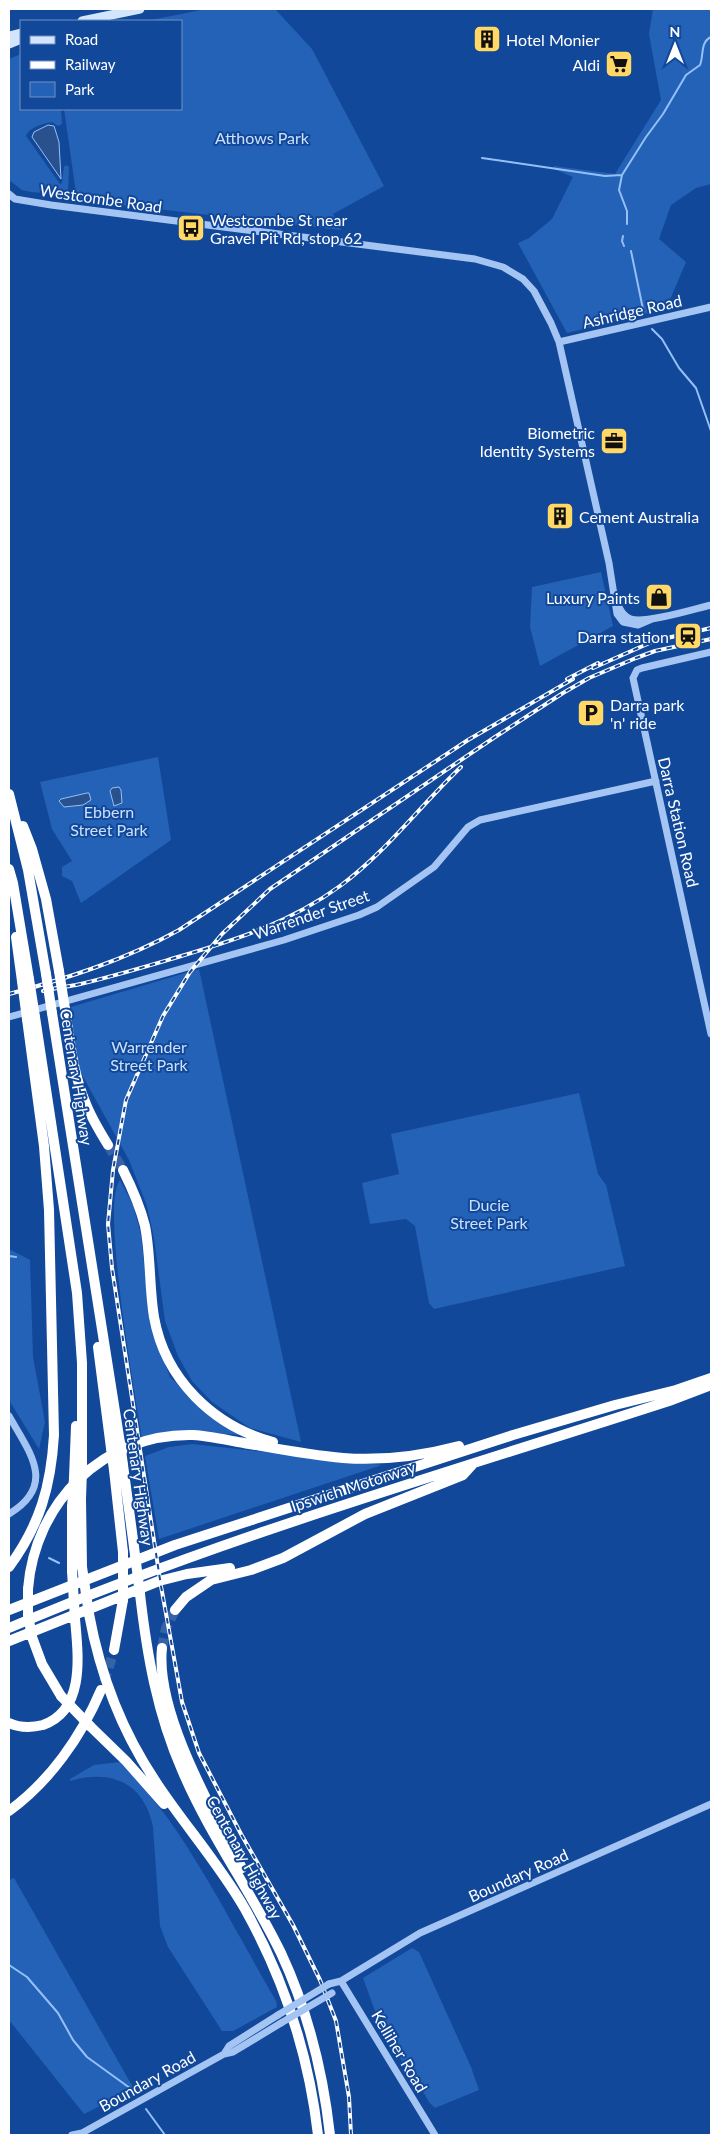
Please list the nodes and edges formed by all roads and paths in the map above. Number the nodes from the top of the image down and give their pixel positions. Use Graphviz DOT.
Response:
graph roads {
  1 [pos="140,9"];
  2 [pos="87,20"];
  3 [pos="12,196"];
  4 [pos="711,307"];
  5 [pos="559,342"];
  6 [pos="711,605"];
  7 [pos="710,653"];
  8 [pos="656,781"];
  9 [pos="9,794"];
  10 [pos="16,818"];
  11 [pos="9,872"];
  12 [pos="9,891"];
  13 [pos="26,980"];
  14 [pos="9,1016"];
  15 [pos="31,1018"];
  16 [pos="711,1034"];
  17 [pos="108,1145"];
  18 [pos="123,1170"];
  19 [pos="82,1363"];
  20 [pos="711,1378"];
  21 [pos="711,1385"];
  22 [pos="711,1390"];
  23 [pos="699,1391"];
  24 [pos="9,1416"];
  25 [pos="513,1435"];
  26 [pos="116,1446"];
  27 [pos="292,1450"];
  28 [pos="474,1463"];
  29 [pos="9,1514"];
  30 [pos="269,1562"];
  31 [pos="9,1567"];
  32 [pos="77,1569"];
  33 [pos="9,1610"];
  34 [pos="175,1610"];
  35 [pos="9,1628"];
  36 [pos="9,1641"];
  37 [pos="162,1648"];
  38 [pos="114,1650"];
  39 [pos="101,1690"];
  40 [pos="9,1723"];
  41 [pos="711,1804"];
  42 [pos="9,1811"];
  43 [pos="178,1812"];
  44 [pos="274,1939"];
  45 [pos="341,1981"];
  46 [pos="224,2054"];
  47 [pos="81,2134"];
  48 [pos="72,2135"];
  49 [pos="318,2135"];
  50 [pos="330,2135"];
  51 [pos="435,2135"];
  1 -- 2 [label="main road"];
  3 -- 5 [label="street, Westcombe Road"];
  4 -- 5 [label="street, Ashridge Road"];
  5 -- 6 [label="street, Westcombe Road"];
  7 -- 8 [label="street, Darra Station Road"];
  8 -- 14 [label="street, Warrender Street"];
  8 -- 16 [label="street, Darra Station Road"];
  9 -- 10 [label="highway, Centenary Highway"];
  10 -- 17 [label="highway, bridge"];
  10 -- 26 [label="highway, Centenary Highway, bridge"];
  11 -- 13 [label="highway, Centenary Highway"];
  12 -- 13 [label="highway"];
  13 -- 15 [label="highway, Centenary Highway, bridge"];
  15 -- 19 [label="highway, Centenary Highway"];
  15 -- 31 [label="highway"];
  18 -- 27 [label="highway"];
  19 -- 32 [label="highway, Centenary Highway, bridge"];
  19 -- 32 [label="highway, bridge"];
  20 -- 25 [label="highway, Ipswich Motorway"];
  21 -- 23 [label="highway, Ipswich Motorway"];
  22 -- 23 [label="highway"];
  23 -- 28 [label="highway, Ipswich Motorway"];
  24 -- 29 [label="street"];
  25 -- 27 [label="highway"];
  25 -- 33 [label="highway, Ipswich Motorway"];
  26 -- 38 [label="highway, bridge"];
  26 -- 44 [label="highway, Centenary Highway, bridge"];
  27 -- 43 [label="highway, bridge"];
  28 -- 30 [label="highway"];
  28 -- 35 [label="highway, Ipswich Motorway"];
  30 -- 34 [label="highway"];
  30 -- 36 [label="highway"];
  32 -- 40 [label="highway, bridge"];
  32 -- 43 [label="highway, Centenary Highway, bridge"];
  37 -- 44 [label="highway"];
  39 -- 42 [label="highway"];
  41 -- 45 [label="street, Boundary Road"];
  43 -- 49 [label="highway, Centenary Highway"];
  44 -- 50 [label="highway, Centenary Highway"];
  45 -- 46 [label="street, Boundary Road, bridge"];
  45 -- 46 [label="street, Boundary Road, bridge"];
  45 -- 51 [label="street, Kelliher Road"];
  46 -- 47 [label="street, Boundary Road"];
  47 -- 48 [label="street, Boundary Road"];
}
